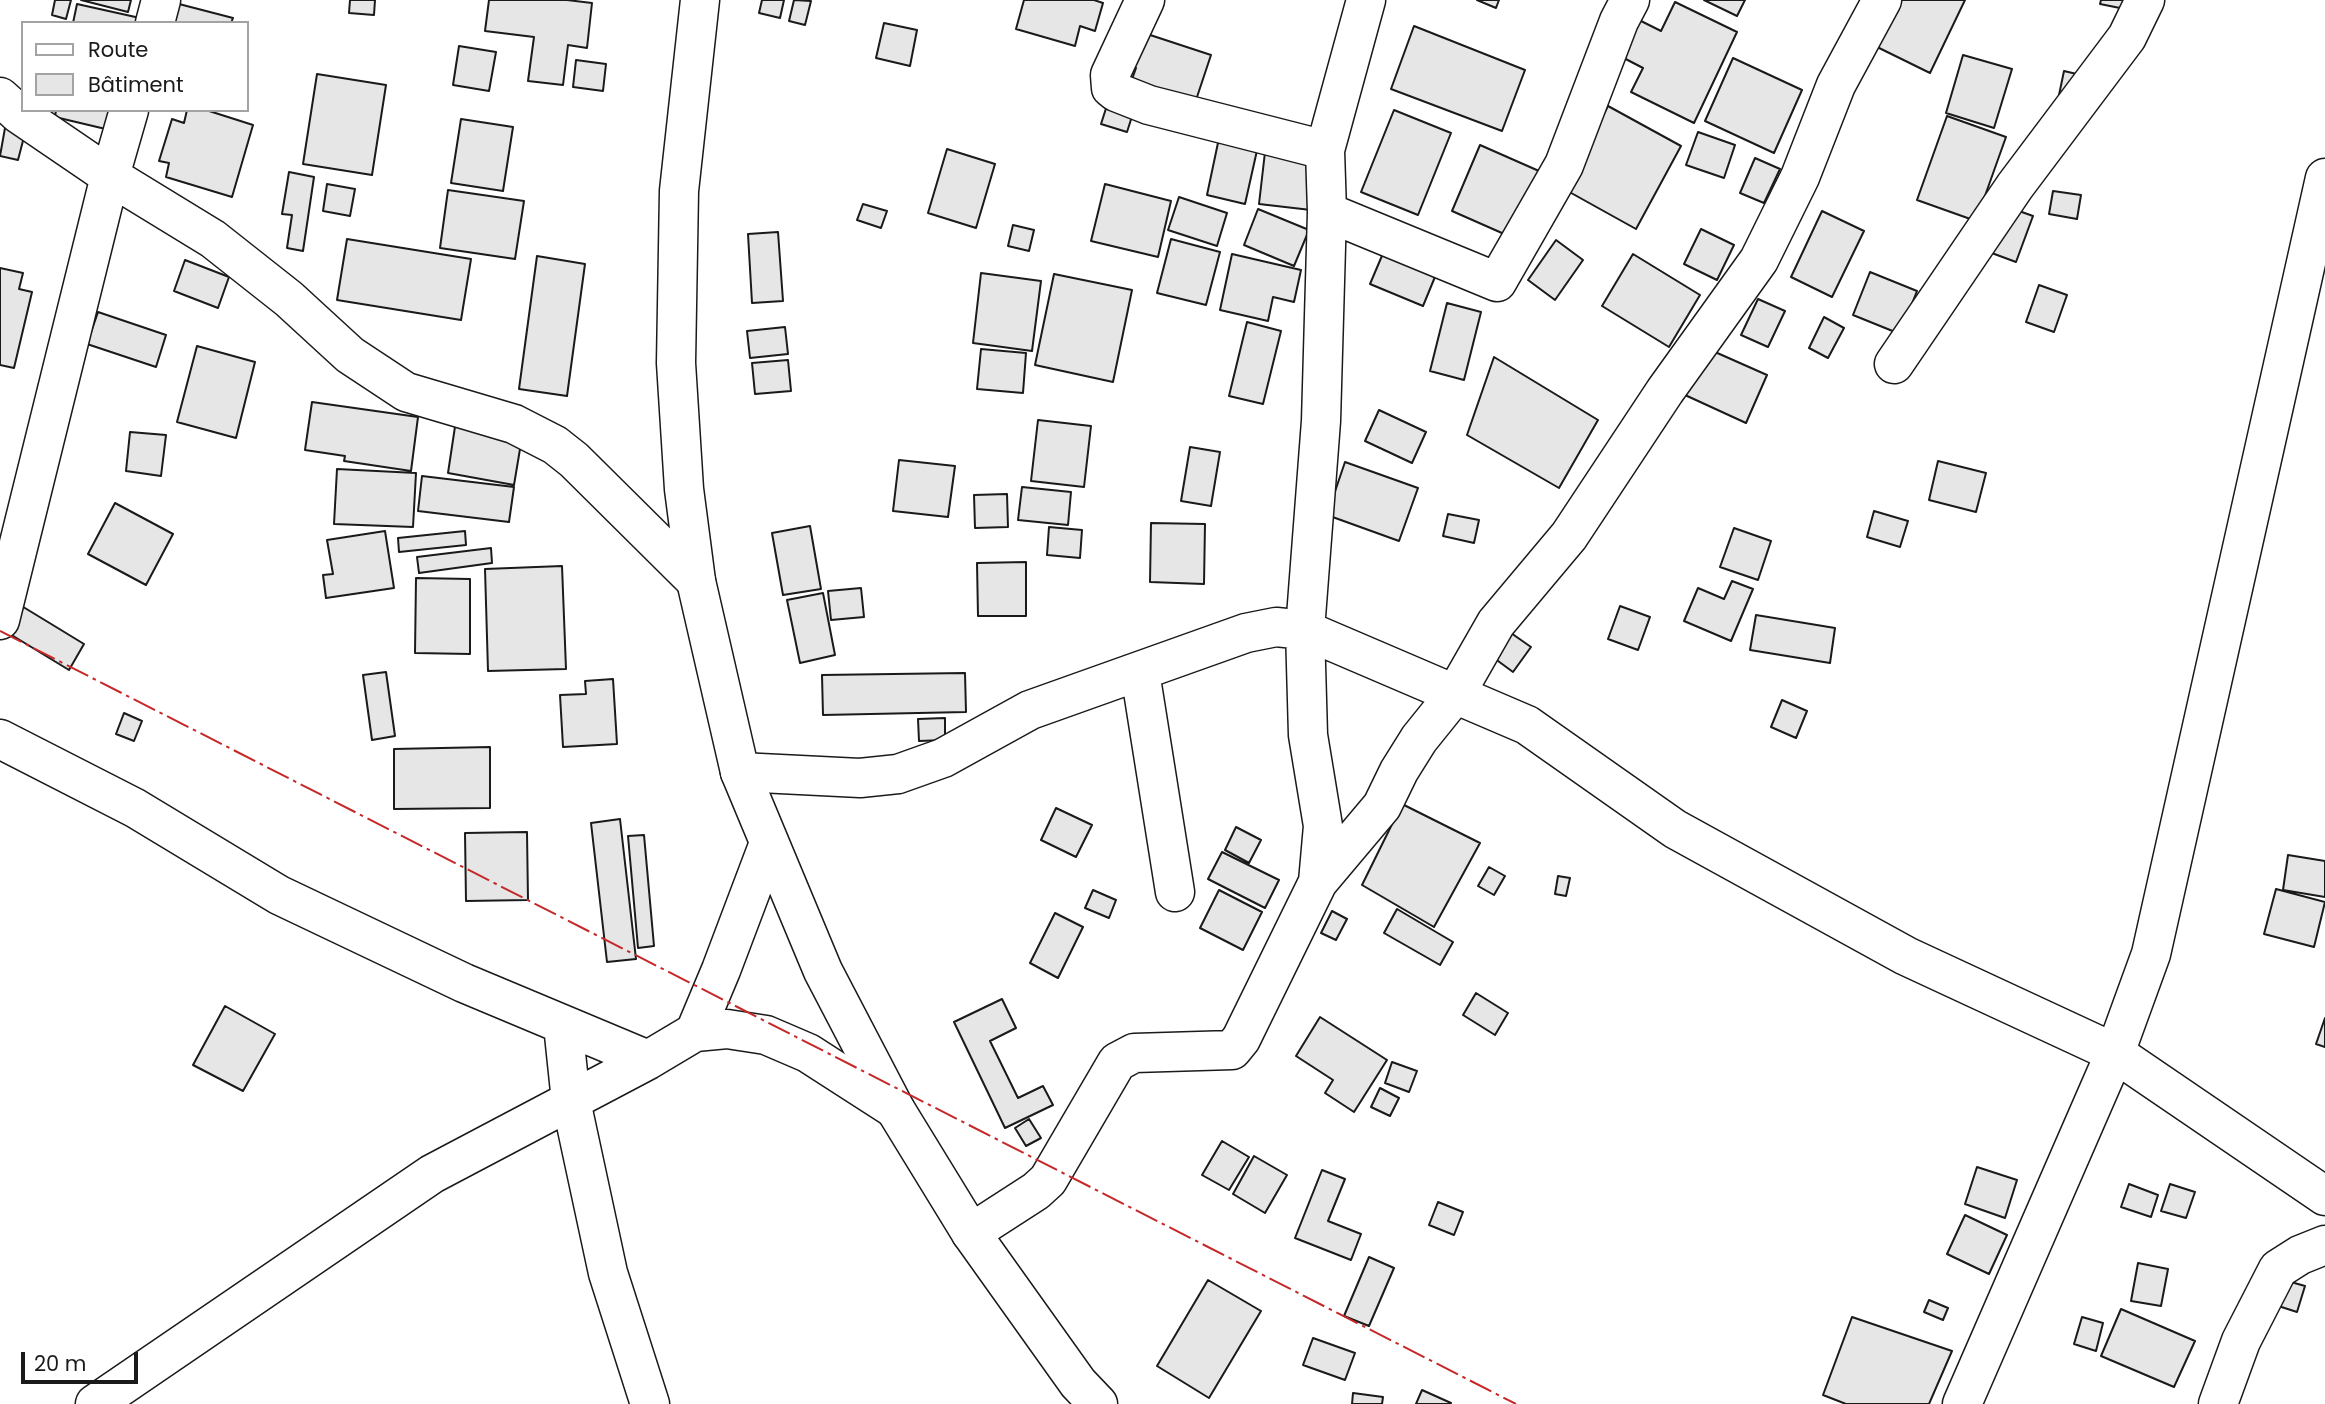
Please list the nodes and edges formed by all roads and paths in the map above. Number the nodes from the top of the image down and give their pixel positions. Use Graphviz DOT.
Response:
graph roads {
  1 [pos="161,0"];
  2 [pos="700,0"];
  3 [pos="1144,0"];
  4 [pos="1367,0"];
  5 [pos="1630,0"];
  6 [pos="1882,0"];
  7 [pos="2145,0"];
  8 [pos="156,21"];
  9 [pos="0,97"];
  10 [pos="128,112"];
  11 [pos="1325,150"];
  12 [pos="110,176"];
  13 [pos="2325,178"];
  14 [pos="1327,212"];
  15 [pos="1894,364"];
  16 [pos="696,581"];
  17 [pos="0,620"];
  18 [pos="1305,629"];
  19 [pos="1140,672"];
  20 [pos="1456,693"];
  21 [pos="0,739"];
  22 [pos="740,772"];
  23 [pos="769,843"];
  24 [pos="1318,882"];
  25 [pos="1175,892"];
  26 [pos="563,1025"];
  27 [pos="695,1032"];
  28 [pos="2115,1053"];
  29 [pos="648,1060"];
  30 [pos="571,1101"];
  31 [pos="895,1109"];
  32 [pos="2325,1196"];
  33 [pos="971,1233"];
  34 [pos="2325,1245"];
  35 [pos="95,1404"];
  36 [pos="650,1404"];
  37 [pos="1098,1404"];
  38 [pos="1962,1404"];
  39 [pos="2218,1404"];
  1 -- 8 [label="main road"];
  2 -- 16 [label="main road"];
  3 -- 11 [label="main road"];
  4 -- 11 [label="main road"];
  5 -- 14 [label="main road"];
  6 -- 20 [label="main road"];
  7 -- 15 [label="main road"];
  9 -- 12 [label="main road"];
  10 -- 12 [label="main road"];
  11 -- 14 [label="main road"];
  12 -- 16 [label="main road"];
  12 -- 17 [label="main road"];
  13 -- 28 [label="main road"];
  14 -- 18 [label="main road"];
  16 -- 22 [label="main road"];
  18 -- 19 [label="main road"];
  18 -- 20 [label="main road"];
  18 -- 24 [label="main road"];
  19 -- 22 [label="main road"];
  19 -- 25 [label="main road"];
  20 -- 24 [label="main road"];
  20 -- 28 [label="main road"];
  21 -- 26 [label="main road"];
  22 -- 23 [label="main road"];
  23 -- 27 [label="main road"];
  23 -- 31 [label="main road"];
  24 -- 33 [label="main road"];
  26 -- 29 [label="main road"];
  26 -- 30 [label="main road"];
  27 -- 29 [label="main road"];
  27 -- 31 [label="main road"];
  28 -- 32 [label="main road"];
  28 -- 38 [label="main road"];
  29 -- 30 [label="main road"];
  30 -- 35 [label="main road"];
  30 -- 36 [label="main road"];
  31 -- 33 [label="main road"];
  33 -- 37 [label="main road"];
  34 -- 39 [label="main road"];
}
